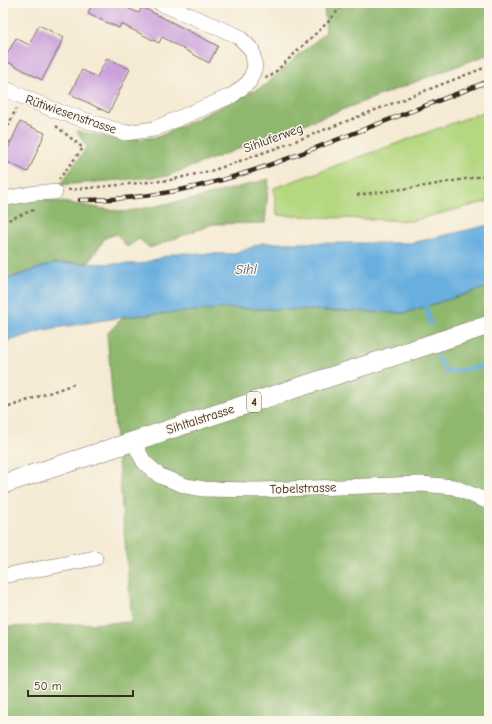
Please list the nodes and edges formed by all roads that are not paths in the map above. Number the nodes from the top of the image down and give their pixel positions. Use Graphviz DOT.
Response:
graph roads {
  1 [pos="160,3"];
  2 [pos="3,88"];
  3 [pos="55,192"];
  4 [pos="3,199"];
  5 [pos="489,325"];
  6 [pos="133,441"];
  7 [pos="3,484"];
  8 [pos="489,502"];
  9 [pos="95,558"];
  10 [pos="3,576"];
  1 -- 2 [label="street, Rütiwiesenstrasse"];
  3 -- 4 [label="street"];
  5 -- 6 [label="main road, Sihltalstrasse / 4"];
  6 -- 7 [label="main road, Sihltalstrasse / 4"];
  6 -- 8 [label="street, Tobelstrasse"];
  9 -- 10 [label="street"];
}
